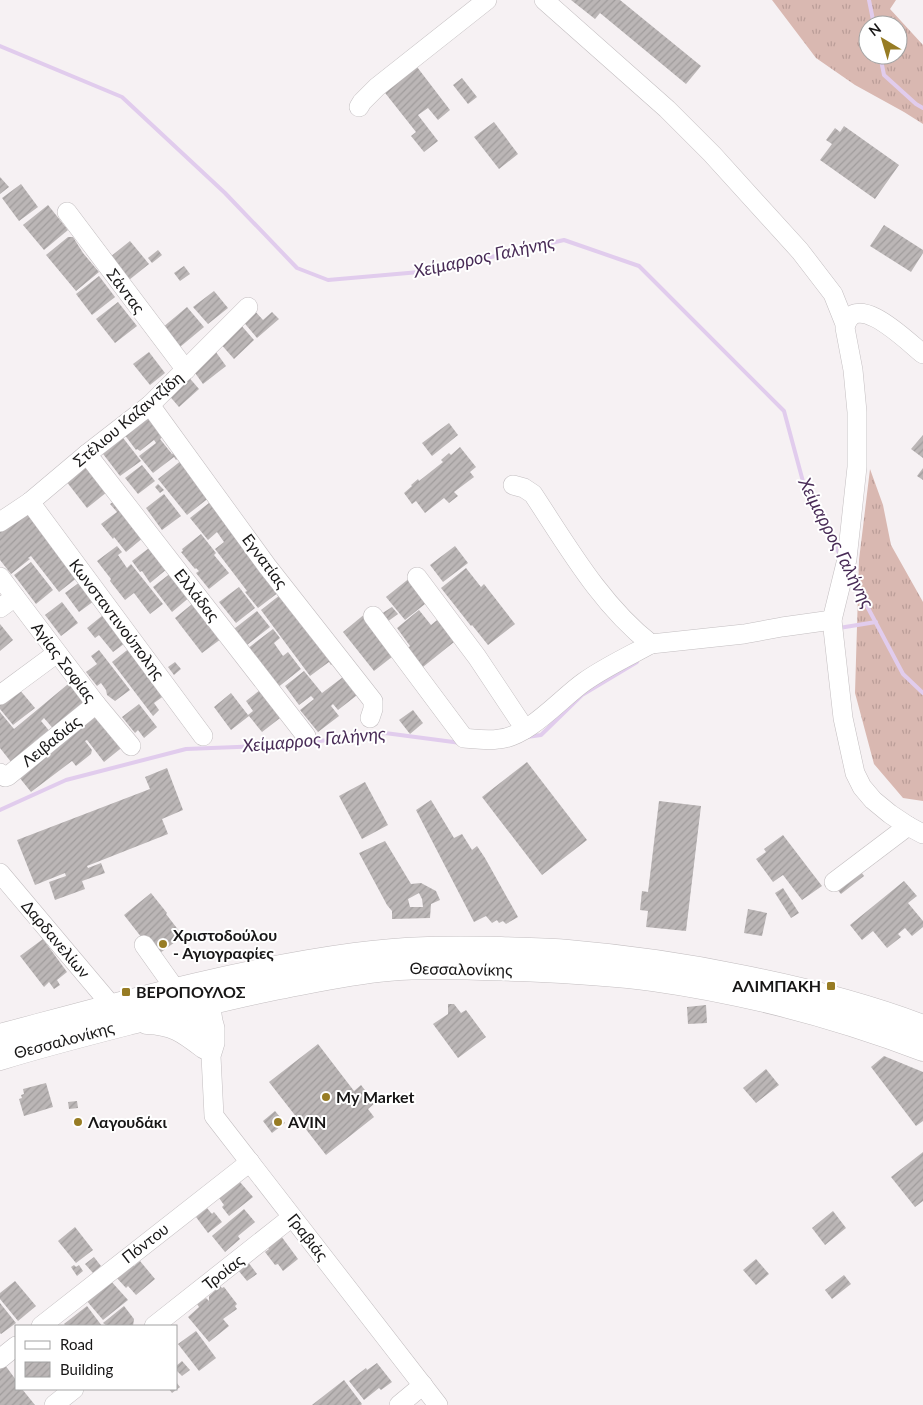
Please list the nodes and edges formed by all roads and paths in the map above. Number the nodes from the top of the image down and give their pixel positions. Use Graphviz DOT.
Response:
graph roads {
  1 [pos="487,0"];
  2 [pos="544,0"];
  3 [pos="359,107"];
  4 [pos="67,212"];
  5 [pos="248,307"];
  6 [pos="852,319"];
  7 [pos="923,354"];
  8 [pos="186,370"];
  9 [pos="150,405"];
  10 [pos="87,454"];
  11 [pos="513,485"];
  12 [pos="30,502"];
  13 [pos="0,522"];
  14 [pos="0,576"];
  15 [pos="417,576"];
  16 [pos="7,603"];
  17 [pos="373,616"];
  18 [pos="832,620"];
  19 [pos="652,644"];
  20 [pos="57,653"];
  21 [pos="0,695"];
  22 [pos="96,704"];
  23 [pos="370,718"];
  24 [pos="525,729"];
  25 [pos="204,736"];
  26 [pos="306,736"];
  27 [pos="131,746"];
  28 [pos="2,775"];
  29 [pos="915,830"];
  30 [pos="0,873"];
  31 [pos="834,882"];
  32 [pos="144,945"];
  33 [pos="196,993"];
  34 [pos="112,1006"];
  35 [pos="132,1022"];
  36 [pos="923,1027"];
  37 [pos="0,1036"];
  38 [pos="923,1049"];
  39 [pos="208,1052"];
  40 [pos="0,1058"];
  41 [pos="250,1162"];
  42 [pos="292,1217"];
  43 [pos="42,1325"];
  44 [pos="155,1325"];
  45 [pos="15,1347"];
  46 [pos="0,1359"];
  47 [pos="423,1385"];
  48 [pos="73,1390"];
  49 [pos="54,1405"];
  50 [pos="399,1405"];
  51 [pos="438,1405"];
  1 -- 3 [label="street"];
  2 -- 6 [label="street"];
  4 -- 8 [label="street, Σάντας"];
  5 -- 8 [label="street, Στέλιου Καζαντζίδη"];
  6 -- 7 [label="street"];
  6 -- 18 [label="street"];
  8 -- 9 [label="street, Στέλιου Καζαντζίδη"];
  9 -- 10 [label="street, Στέλιου Καζαντζίδη"];
  9 -- 23 [label="street, Εγνατίας"];
  10 -- 12 [label="street, Στέλιου Καζαντζίδη"];
  10 -- 26 [label="street, Ελλάδας"];
  11 -- 19 [label="street"];
  12 -- 13 [label="street, Στέλιου Καζαντζίδη"];
  12 -- 25 [label="street, Κωνσταντινούπολης"];
  14 -- 16 [label="street, Αγίας Σοφίας"];
  15 -- 24 [label="street"];
  16 -- 20 [label="street, Αγίας Σοφίας"];
  17 -- 24 [label="street"];
  18 -- 19 [label="street"];
  18 -- 29 [label="street"];
  19 -- 24 [label="street"];
  20 -- 21 [label="street"];
  20 -- 22 [label="street, Αγίας Σοφίας"];
  22 -- 27 [label="street, Αγίας Σοφίας"];
  22 -- 28 [label="street, Λειβαδιάς"];
  29 -- 31 [label="street"];
  30 -- 34 [label="street, Δαρδανελίων"];
  32 -- 33 [label="street"];
  33 -- 34 [label="main road, Θεσσαλονίκης"];
  33 -- 35 [label="main road, Θεσσαλονίκης"];
  33 -- 36 [label="main road, Θεσσαλονίκης"];
  33 -- 38 [label="main road, Θεσσαλονίκης"];
  33 -- 39 [label="street, Γραβιάς"];
  34 -- 37 [label="main road, Θεσσαλονίκης"];
  35 -- 39 [label="main road"];
  35 -- 40 [label="main road, Θεσσαλονίκης"];
  39 -- 41 [label="street, Γραβιάς"];
  41 -- 42 [label="street, Γραβιάς"];
  41 -- 43 [label="street, Πόντου"];
  42 -- 44 [label="street, Τροίας"];
  42 -- 47 [label="street, Γραβιάς"];
  45 -- 46 [label="street"];
  47 -- 50 [label="street"];
  47 -- 51 [label="street, Γραβιάς"];
  48 -- 49 [label="street"];
}
